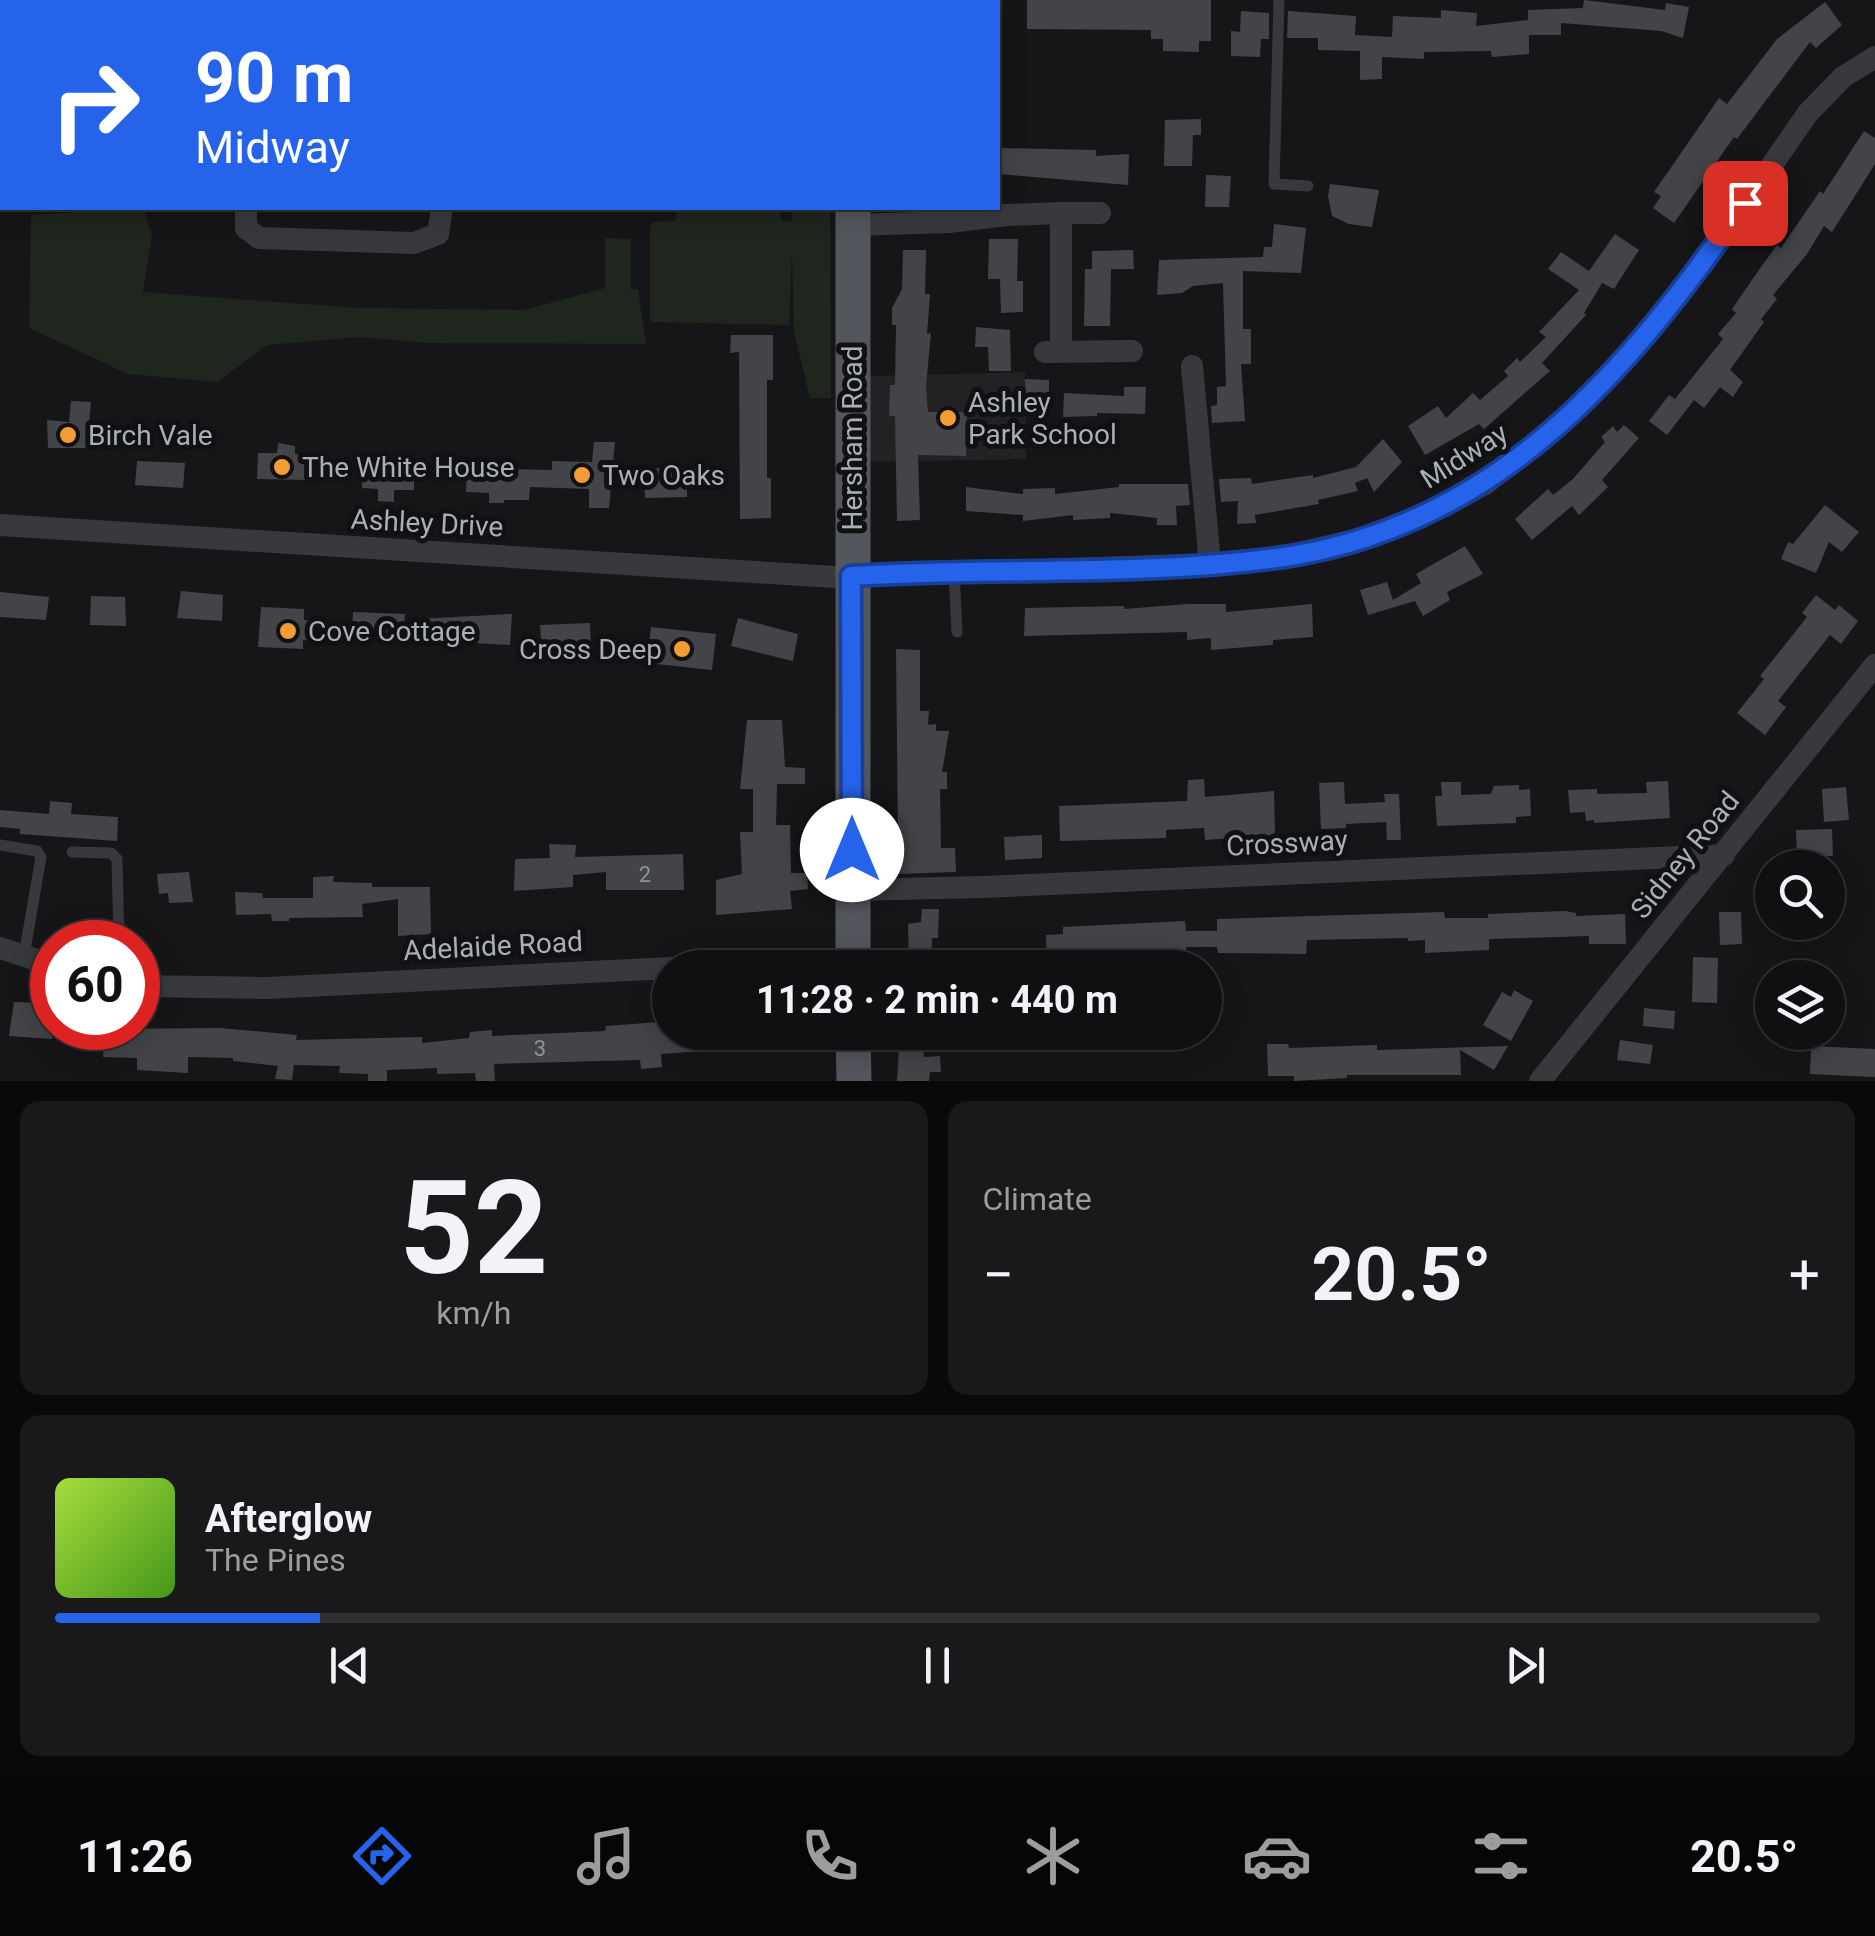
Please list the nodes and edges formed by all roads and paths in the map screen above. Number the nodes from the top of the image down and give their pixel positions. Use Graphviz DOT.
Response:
graph roads {
  1 [pos="1279,0"];
  2 [pos="1875,57"];
  3 [pos="1308,186"];
  4 [pos="246,210"];
  5 [pos="442,210"];
  6 [pos="1061,213"];
  7 [pos="1100,214"];
  8 [pos="853,216"];
  9 [pos="1132,352"];
  10 [pos="1192,366"];
  11 [pos="0,525"];
  12 [pos="1210,564"];
  13 [pos="954,572"];
  14 [pos="851,576"];
  15 [pos="956,632"];
  16 [pos="1875,664"];
  17 [pos="0,845"];
  18 [pos="72,852"];
  19 [pos="1724,855"];
  20 [pos="852,890"];
  21 [pos="118,920"];
  22 [pos="0,948"];
  23 [pos="853,950"];
  24 [pos="24,956"];
  25 [pos="30,958"];
  26 [pos="652,972"];
  27 [pos="160,986"];
  28 [pos="853,1050"];
  29 [pos="854,1081"];
  30 [pos="1540,1081"];
  1 -- 3 [label="lane"];
  2 -- 12 [label="street, Midway"];
  4 -- 5 [label="street"];
  6 -- 7 [label="street"];
  6 -- 8 [label="street"];
  6 -- 9 [label="street"];
  8 -- 14 [label="main road, Hersham Road"];
  10 -- 12 [label="street"];
  11 -- 14 [label="street, Ashley Drive"];
  12 -- 13 [label="street, Midway"];
  13 -- 14 [label="street, Midway"];
  13 -- 15 [label="lane"];
  14 -- 20 [label="main road, Hersham Road"];
  16 -- 19 [label="street, Sidney Road"];
  17 -- 24 [label="lane"];
  18 -- 21 [label="lane"];
  19 -- 20 [label="street, Crossway"];
  19 -- 30 [label="street, Sidney Road"];
  20 -- 23 [label="main road, Hersham Road"];
  22 -- 24 [label="street"];
  24 -- 25 [label="street"];
  26 -- 27 [label="street, Adelaide Road"];
  28 -- 29 [label="main road"];
}
